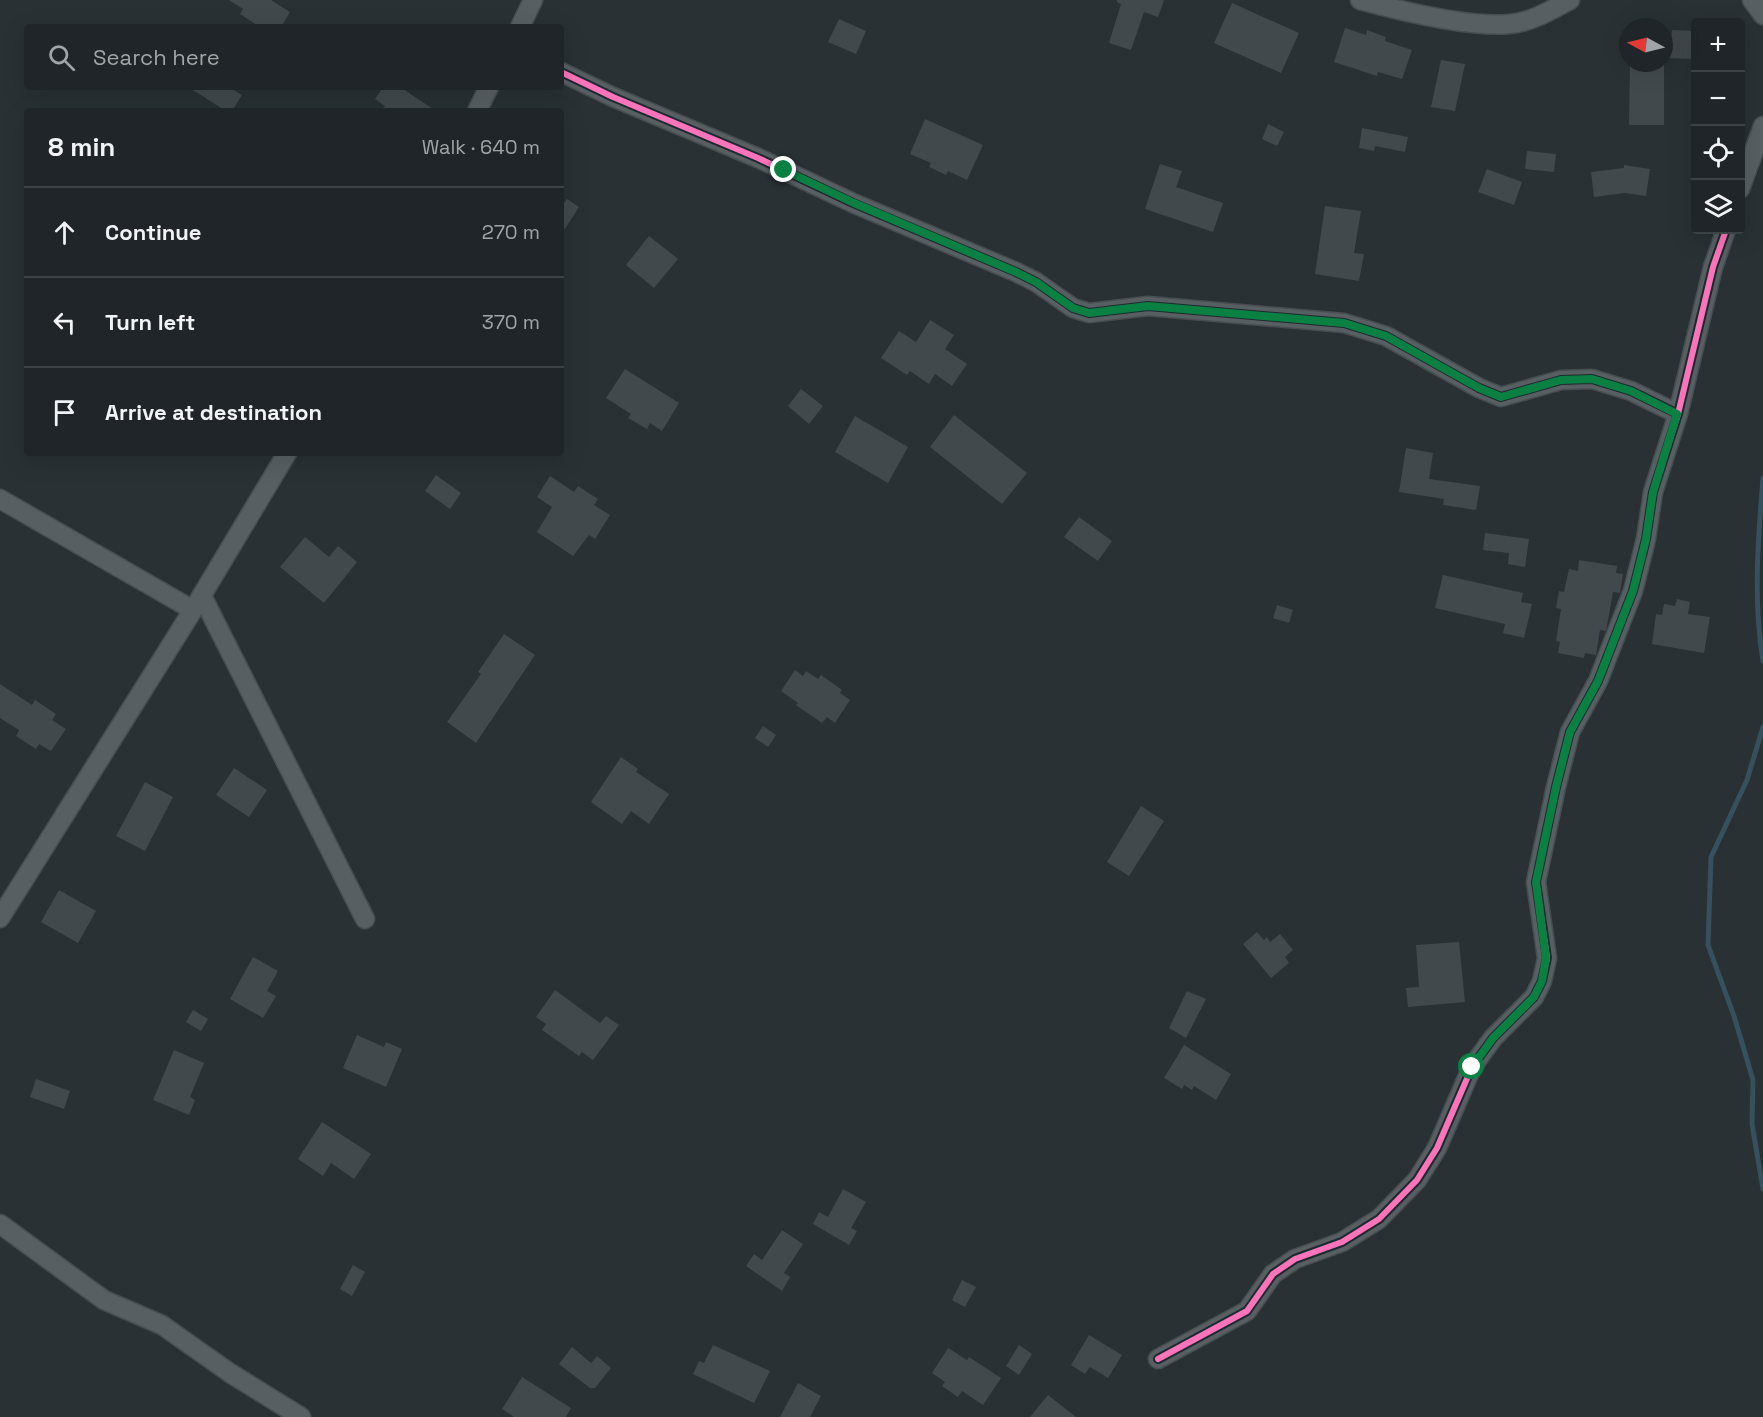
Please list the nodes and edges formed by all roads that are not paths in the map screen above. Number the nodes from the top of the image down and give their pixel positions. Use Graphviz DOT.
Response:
graph roads {
  1 [pos="533,0"];
  2 [pos="1360,0"];
  3 [pos="1570,0"];
  4 [pos="1752,0"];
  5 [pos="1763,15"];
  6 [pos="521,24"];
  7 [pos="564,73"];
  8 [pos="488,90"];
  9 [pos="478,108"];
  10 [pos="1763,126"];
  11 [pos="1743,180"];
  12 [pos="1725,234"];
  13 [pos="1677,414"];
  14 [pos="285,456"];
  15 [pos="0,499"];
  16 [pos="198,603"];
  17 [pos="0,918"];
  18 [pos="365,919"];
  19 [pos="0,1224"];
  20 [pos="1158,1359"];
  21 [pos="302,1417"];
  1 -- 6 [label="street"];
  2 -- 3 [label="street"];
  4 -- 5 [label="street"];
  7 -- 13 [label="street"];
  8 -- 9 [label="street"];
  10 -- 11 [label="street"];
  12 -- 13 [label="street"];
  13 -- 20 [label="street"];
  14 -- 16 [label="street"];
  15 -- 16 [label="street"];
  16 -- 17 [label="street"];
  16 -- 18 [label="street"];
  19 -- 21 [label="street"];
}
